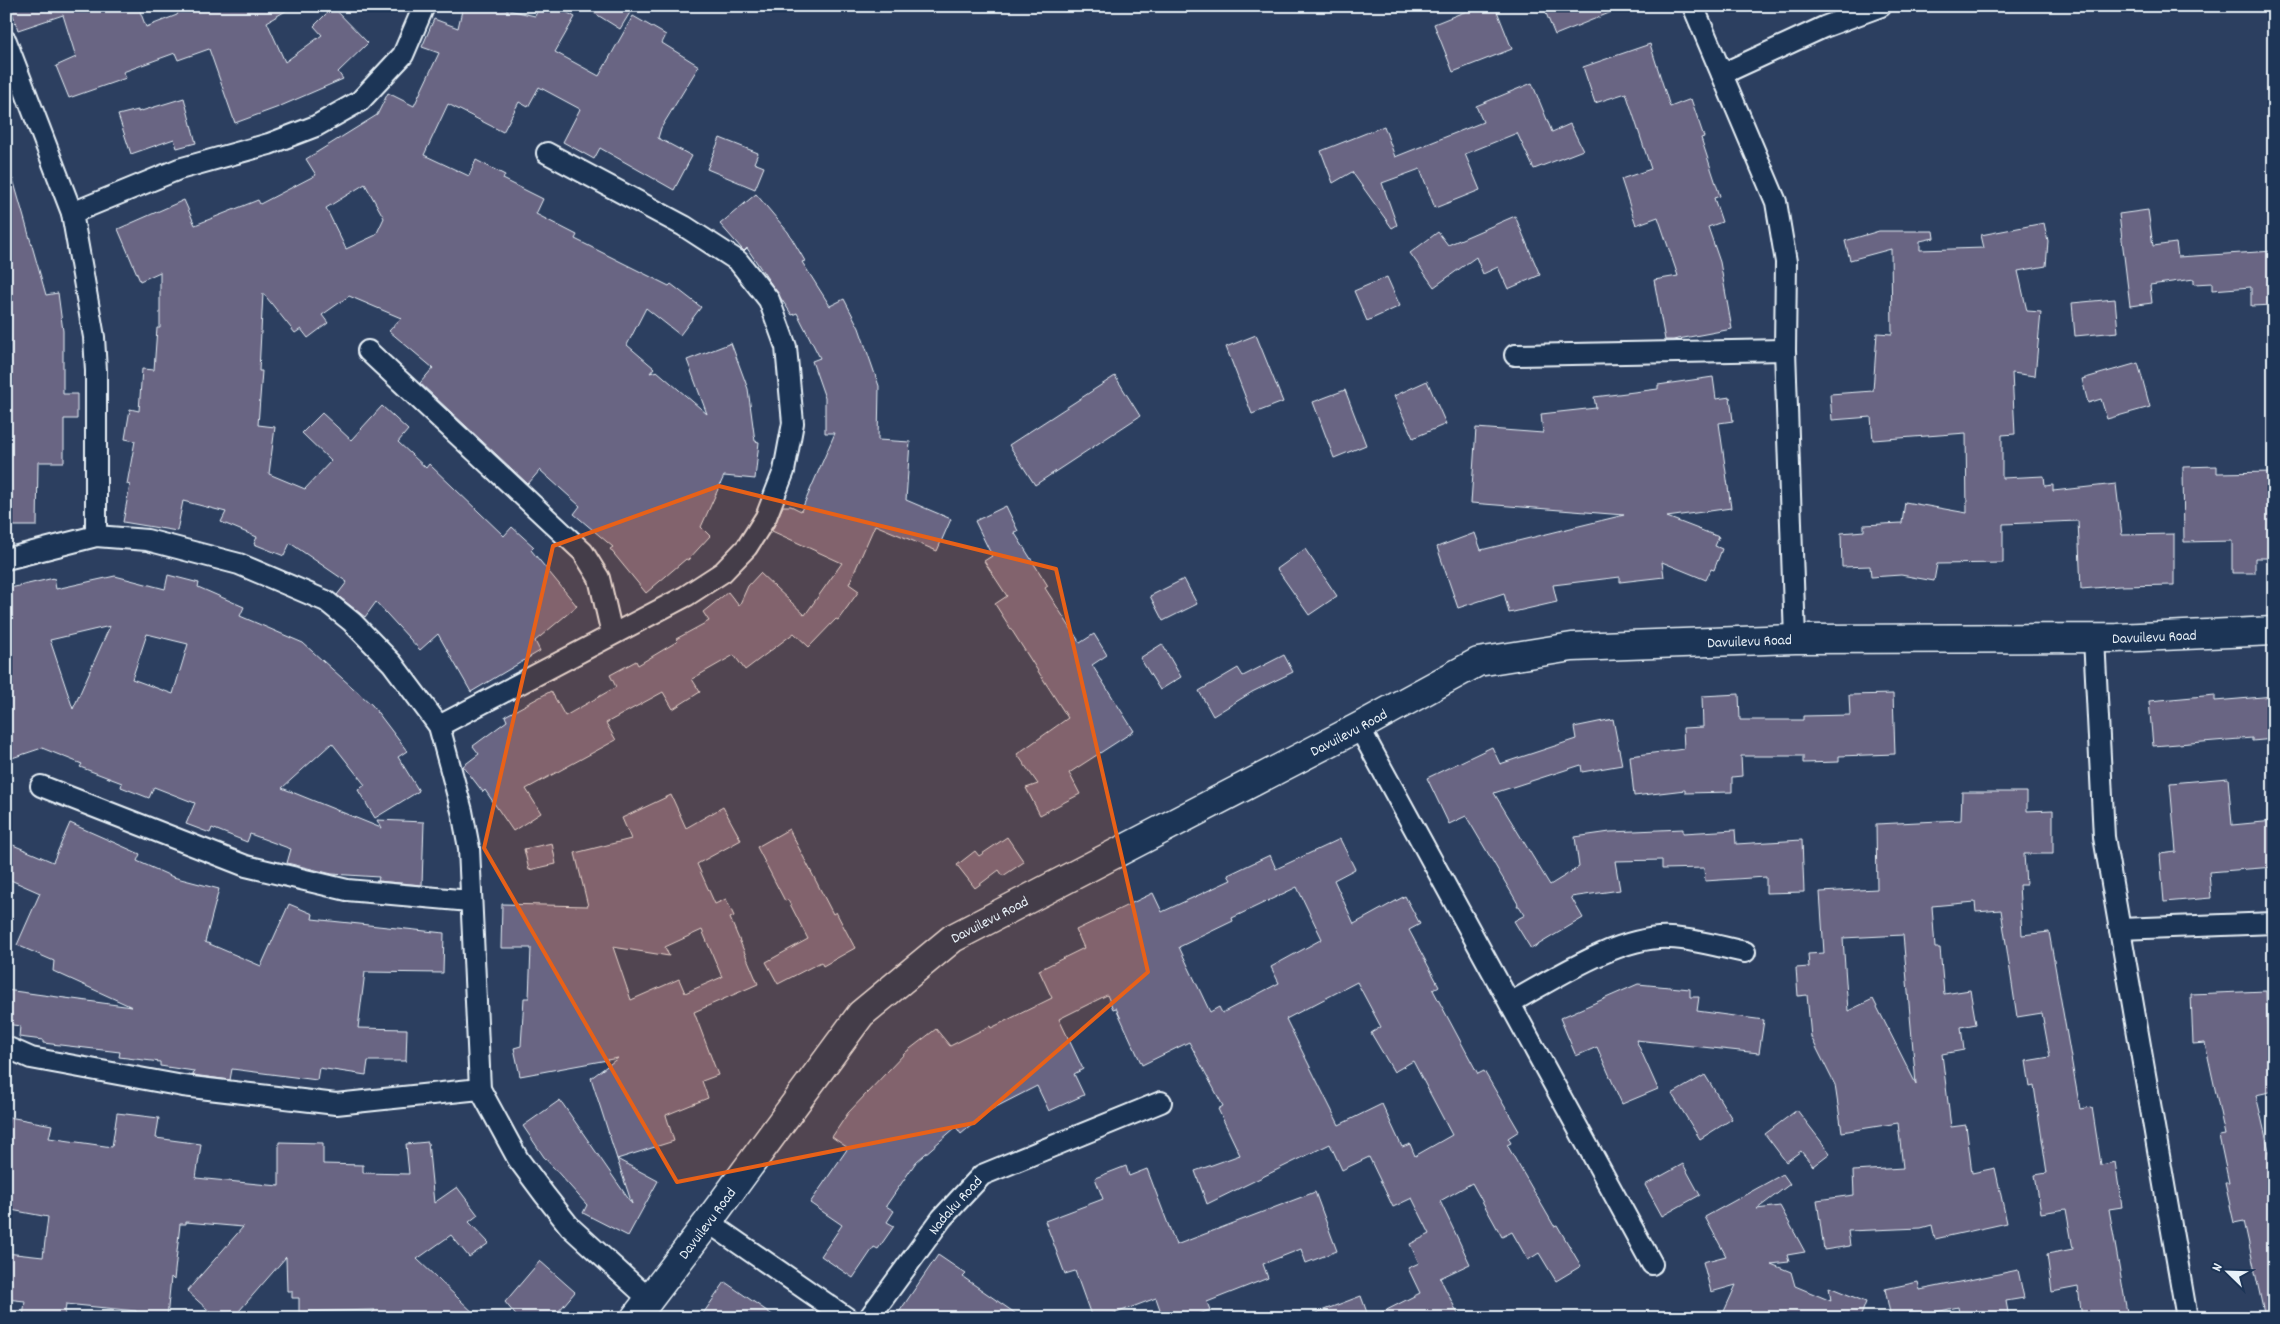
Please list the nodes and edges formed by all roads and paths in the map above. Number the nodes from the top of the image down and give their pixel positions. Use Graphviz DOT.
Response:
graph roads {
  1 [pos="424,6"];
  2 [pos="1693,6"];
  3 [pos="1881,6"];
  4 [pos="6,41"];
  5 [pos="1722,74"];
  6 [pos="547,153"];
  7 [pos="72,213"];
  8 [pos="1785,350"];
  9 [pos="368,351"];
  10 [pos="1515,355"];
  11 [pos="96,536"];
  12 [pos="6,559"];
  13 [pos="2274,631"];
  14 [pos="612,634"];
  15 [pos="2094,638"];
  16 [pos="1795,639"];
  17 [pos="439,726"];
  18 [pos="1359,727"];
  19 [pos="41,786"];
  20 [pos="470,901"];
  21 [pos="2274,923"];
  22 [pos="2120,929"];
  23 [pos="1745,952"];
  24 [pos="1510,1003"];
  25 [pos="6,1047"];
  26 [pos="480,1089"];
  27 [pos="1160,1102"];
  28 [pos="708,1222"];
  29 [pos="1652,1264"];
  30 [pos="642,1308"];
  31 [pos="846,1318"];
  32 [pos="869,1318"];
  33 [pos="2187,1318"];
  1 -- 7 [label="street"];
  2 -- 5 [label="street"];
  3 -- 5 [label="street"];
  4 -- 7 [label="street"];
  5 -- 8 [label="street"];
  6 -- 14 [label="street"];
  7 -- 11 [label="street"];
  8 -- 10 [label="street"];
  8 -- 16 [label="street"];
  9 -- 14 [label="street"];
  11 -- 12 [label="street"];
  11 -- 17 [label="street"];
  13 -- 15 [label="street, Davuilevu Road"];
  14 -- 17 [label="street"];
  15 -- 16 [label="street, Davuilevu Road"];
  15 -- 22 [label="street"];
  16 -- 18 [label="street, Davuilevu Road"];
  17 -- 20 [label="street"];
  18 -- 24 [label="street"];
  18 -- 28 [label="street, Davuilevu Road"];
  19 -- 20 [label="street"];
  20 -- 26 [label="street"];
  21 -- 22 [label="street"];
  22 -- 33 [label="street"];
  23 -- 24 [label="street"];
  24 -- 29 [label="street"];
  25 -- 26 [label="street"];
  26 -- 30 [label="street"];
  27 -- 32 [label="street, Nadaku Road"];
  28 -- 30 [label="street, Davuilevu Road"];
  28 -- 31 [label="street"];
}
